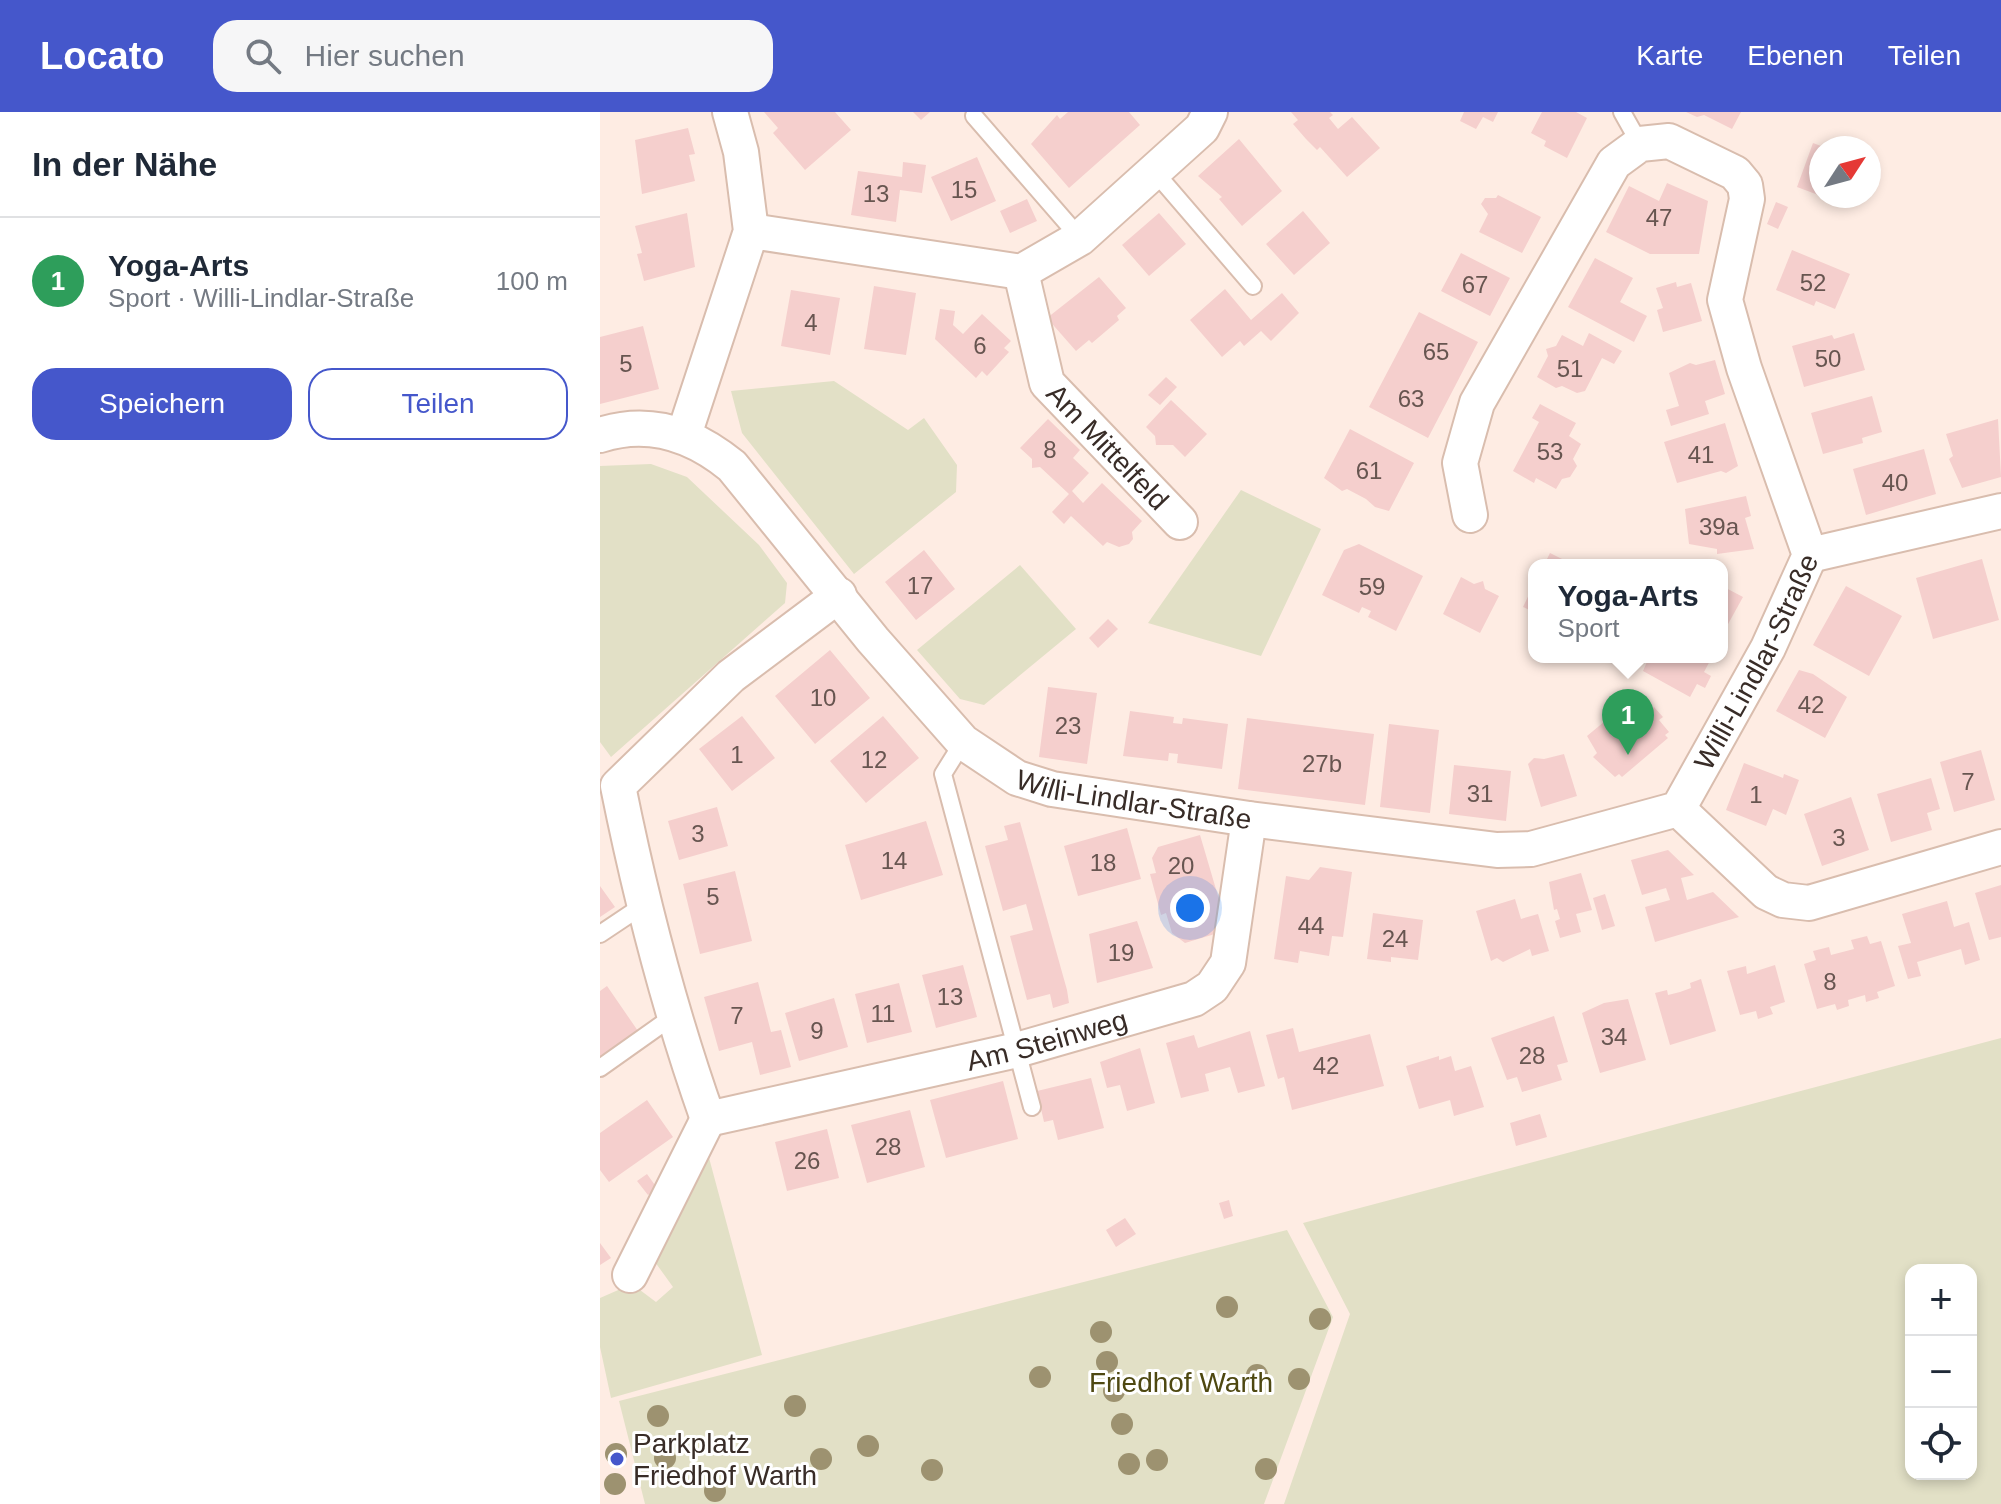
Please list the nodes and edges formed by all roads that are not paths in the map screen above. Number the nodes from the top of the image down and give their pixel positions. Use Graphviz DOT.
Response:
graph roads {
  1 [pos="730,112"];
  2 [pos="1210,112"];
  3 [pos="1622,112"];
  4 [pos="974,116"];
  5 [pos="1640,144"];
  6 [pos="1154,171"];
  7 [pos="751,231"];
  8 [pos="1080,238"];
  9 [pos="1021,272"];
  10 [pos="1253,286"];
  11 [pos="600,435"];
  12 [pos="684,435"];
  13 [pos="2001,511"];
  14 [pos="1470,515"];
  15 [pos="1180,522"];
  16 [pos="1810,555"];
  17 [pos="839,595"];
  18 [pos="963,742"];
  19 [pos="606,783"];
  20 [pos="1678,809"];
  21 [pos="1249,819"];
  22 [pos="2001,847"];
  23 [pos="642,906"];
  24 [pos="600,934"];
  25 [pos="672,1017"];
  26 [pos="1017,1050"];
  27 [pos="600,1068"];
  28 [pos="1032,1107"];
  29 [pos="708,1119"];
  30 [pos="630,1275"];
  1 -- 7 [label="street"];
  2 -- 6 [label="street"];
  3 -- 5 [label="lane"];
  4 -- 8 [label="lane"];
  5 -- 14 [label="street"];
  5 -- 16 [label="street, Willi-Lindlar-Straße"];
  6 -- 8 [label="street"];
  6 -- 10 [label="lane"];
  7 -- 9 [label="street"];
  7 -- 12 [label="street"];
  8 -- 9 [label="street"];
  9 -- 15 [label="street, Am Mittelfeld"];
  11 -- 12 [label="street, Willi-Lindlar-Straße"];
  12 -- 17 [label="street, Willi-Lindlar-Straße"];
  13 -- 16 [label="street"];
  16 -- 20 [label="street, Willi-Lindlar-Straße"];
  17 -- 18 [label="street, Willi-Lindlar-Straße"];
  17 -- 19 [label="street"];
  18 -- 21 [label="street, Willi-Lindlar-Straße"];
  18 -- 26 [label="lane"];
  19 -- 23 [label="street"];
  20 -- 21 [label="street, Willi-Lindlar-Straße"];
  20 -- 22 [label="street"];
  21 -- 26 [label="street, Am Steinweg"];
  23 -- 24 [label="lane"];
  23 -- 25 [label="street"];
  25 -- 27 [label="lane"];
  25 -- 29 [label="street"];
  26 -- 28 [label="lane"];
  26 -- 29 [label="street, Am Steinweg"];
  29 -- 30 [label="street"];
}
